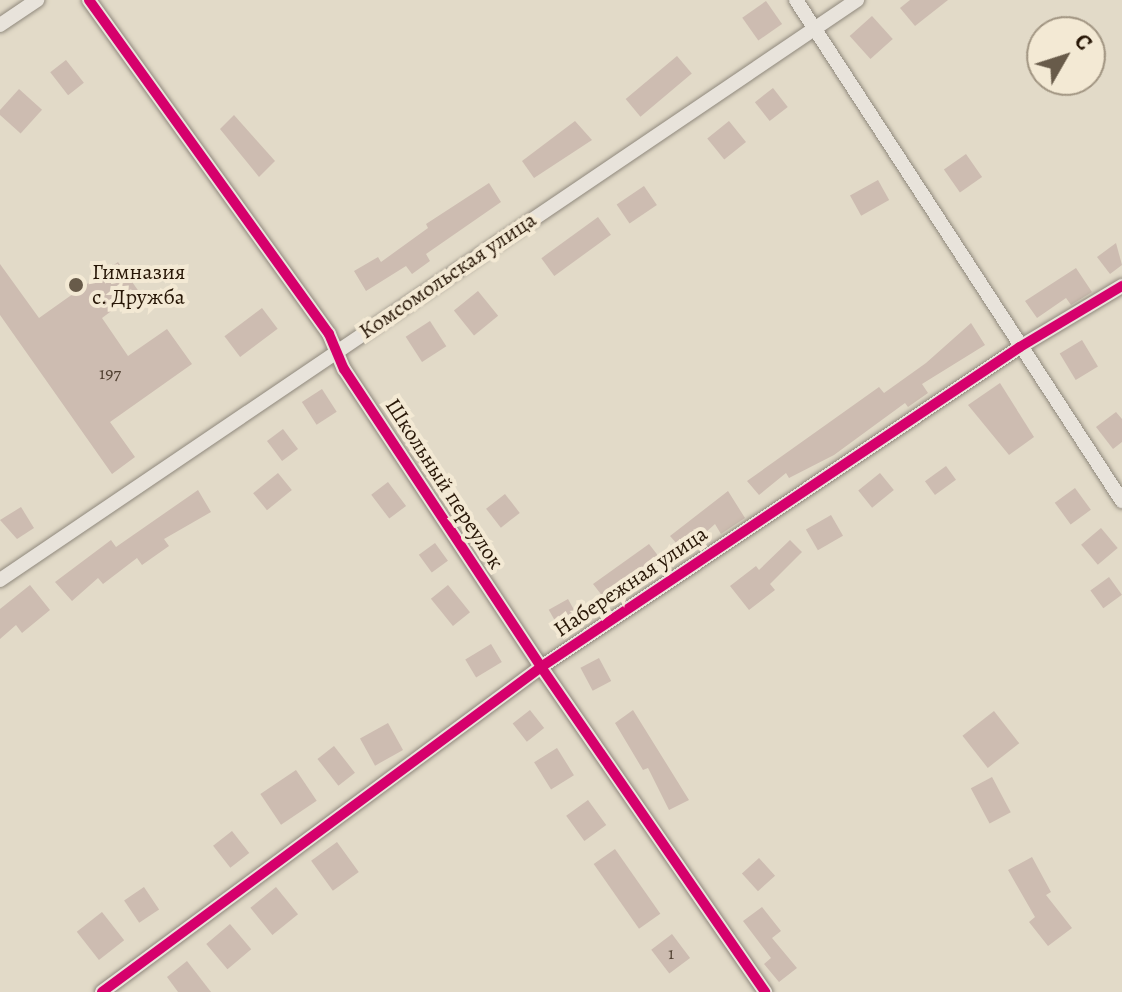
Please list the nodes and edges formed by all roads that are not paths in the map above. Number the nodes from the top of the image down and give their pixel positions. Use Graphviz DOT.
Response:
graph roads {
  1 [pos="37,0"];
  2 [pos="89,0"];
  3 [pos="796,0"];
  4 [pos="857,0"];
  5 [pos="0,25"];
  6 [pos="815,29"];
  7 [pos="1122,286"];
  8 [pos="1020,347"];
  9 [pos="337,351"];
  10 [pos="1122,501"];
  11 [pos="0,580"];
  12 [pos="541,667"];
  13 [pos="102,992"];
  14 [pos="765,992"];
  1 -- 5 [label="street"];
  2 -- 9 [label="street, Школьный переулок"];
  3 -- 6 [label="street"];
  4 -- 6 [label="street, Комсомольская улица"];
  6 -- 8 [label="street"];
  6 -- 9 [label="street, Комсомольская улица"];
  7 -- 8 [label="street, Набережная улица"];
  8 -- 10 [label="street"];
  8 -- 12 [label="street, Набережная улица"];
  9 -- 11 [label="street, Комсомольская улица"];
  9 -- 12 [label="street, Школьный переулок"];
  12 -- 13 [label="street, Набережная улица"];
  12 -- 14 [label="street, Школьный переулок"];
}
